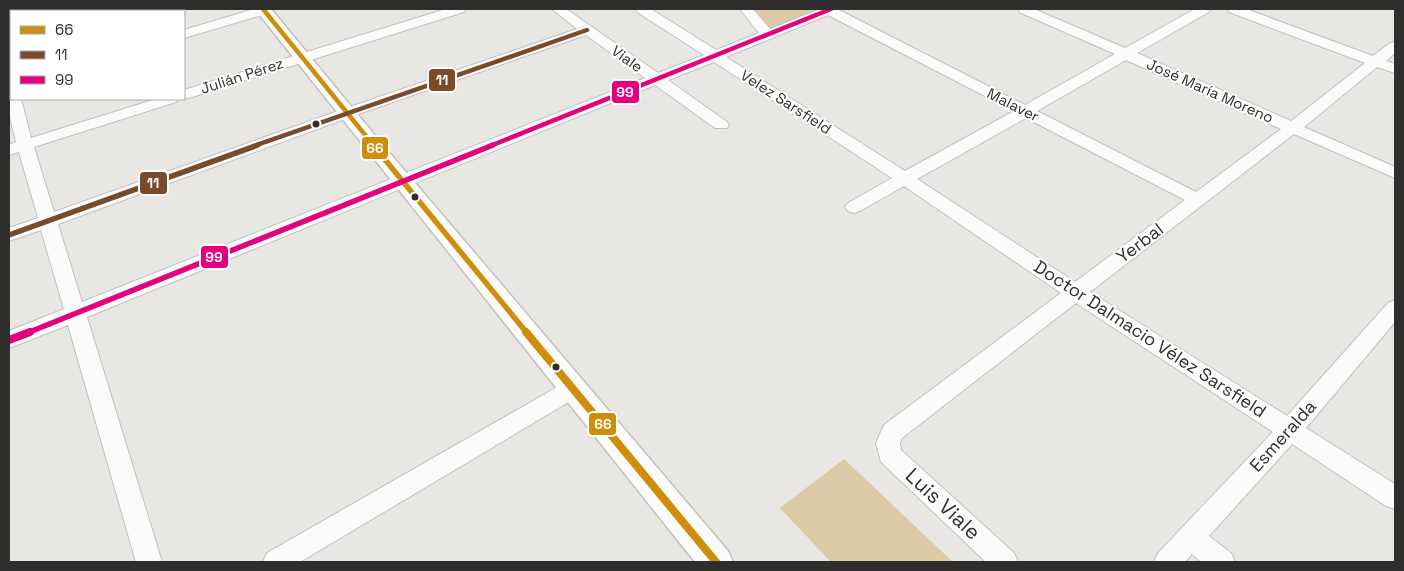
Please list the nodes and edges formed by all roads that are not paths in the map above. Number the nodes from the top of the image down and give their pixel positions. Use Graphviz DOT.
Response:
graph roads {
  1 [pos="458,9"];
  2 [pos="558,9"];
  3 [pos="642,9"];
  4 [pos="746,9"];
  5 [pos="830,9"];
  6 [pos="1024,9"];
  7 [pos="1204,9"];
  8 [pos="1234,9"];
  9 [pos="263,10"];
  10 [pos="587,30"];
  11 [pos="185,34"];
  12 [pos="768,35"];
  13 [pos="1395,46"];
  14 [pos="1128,54"];
  15 [pos="716,56"];
  16 [pos="301,58"];
  17 [pos="1375,61"];
  18 [pos="1395,69"];
  19 [pos="656,80"];
  20 [pos="185,95"];
  21 [pos="11,100"];
  22 [pos="168,100"];
  23 [pos="1026,111"];
  24 [pos="347,113"];
  25 [pos="721,125"];
  26 [pos="1292,128"];
  27 [pos="17,148"];
  28 [pos="1395,174"];
  29 [pos="905,179"];
  30 [pos="402,182"];
  31 [pos="1198,200"];
  32 [pos="854,207"];
  33 [pos="49,220"];
  34 [pos="9,235"];
  35 [pos="1075,292"];
  36 [pos="1395,308"];
  37 [pos="75,313"];
  38 [pos="9,340"];
  39 [pos="574,388"];
  40 [pos="1290,430"];
  41 [pos="888,443"];
  42 [pos="1395,498"];
  43 [pos="1190,537"];
  44 [pos="149,562"];
  45 [pos="276,562"];
  46 [pos="716,562"];
  47 [pos="1005,562"];
  48 [pos="1167,562"];
  49 [pos="1222,562"];
  1 -- 16 [label="street, Julián Pérez"];
  2 -- 10 [label="street, Viale"];
  3 -- 15 [label="street, Velez Sarsfield"];
  4 -- 12 [label="street"];
  5 -- 12 [label="street"];
  5 -- 23 [label="street, Malaver"];
  6 -- 14 [label="street, José María Moreno"];
  7 -- 14 [label="street"];
  8 -- 17 [label="street"];
  9 -- 11 [label="street"];
  9 -- 16 [label="street"];
  10 -- 19 [label="street, Viale"];
  10 -- 24 [label="street"];
  12 -- 15 [label="street"];
  13 -- 17 [label="street, Yerbal"];
  14 -- 23 [label="street"];
  14 -- 26 [label="street, José María Moreno"];
  15 -- 19 [label="street"];
  15 -- 29 [label="street, Velez Sarsfield"];
  16 -- 20 [label="street, Julián Pérez"];
  16 -- 24 [label="street"];
  17 -- 18 [label="street"];
  17 -- 26 [label="street, Yerbal"];
  19 -- 25 [label="street, Viale"];
  19 -- 30 [label="street"];
  21 -- 27 [label="street"];
  22 -- 27 [label="street"];
  23 -- 29 [label="street"];
  23 -- 31 [label="street, Malaver"];
  24 -- 30 [label="street"];
  24 -- 33 [label="street"];
  26 -- 28 [label="street, José María Moreno"];
  26 -- 31 [label="street, Yerbal"];
  27 -- 33 [label="street"];
  29 -- 32 [label="street"];
  29 -- 35 [label="street, Doctor Dalmacio Vélez Sarsfield"];
  30 -- 37 [label="street"];
  30 -- 39 [label="street"];
  31 -- 35 [label="street, Yerbal"];
  33 -- 34 [label="street"];
  33 -- 37 [label="street"];
  35 -- 40 [label="street, Doctor Dalmacio Vélez Sarsfield"];
  35 -- 41 [label="street, Yerbal"];
  36 -- 40 [label="street, Esmeralda"];
  37 -- 38 [label="street"];
  37 -- 44 [label="street"];
  39 -- 45 [label="street"];
  39 -- 46 [label="street"];
  40 -- 42 [label="street, Doctor Dalmacio Vélez Sarsfield"];
  40 -- 43 [label="street, Esmeralda"];
  41 -- 47 [label="street, Luis Viale"];
  43 -- 48 [label="street, Esmeralda"];
  43 -- 49 [label="street"];
}
